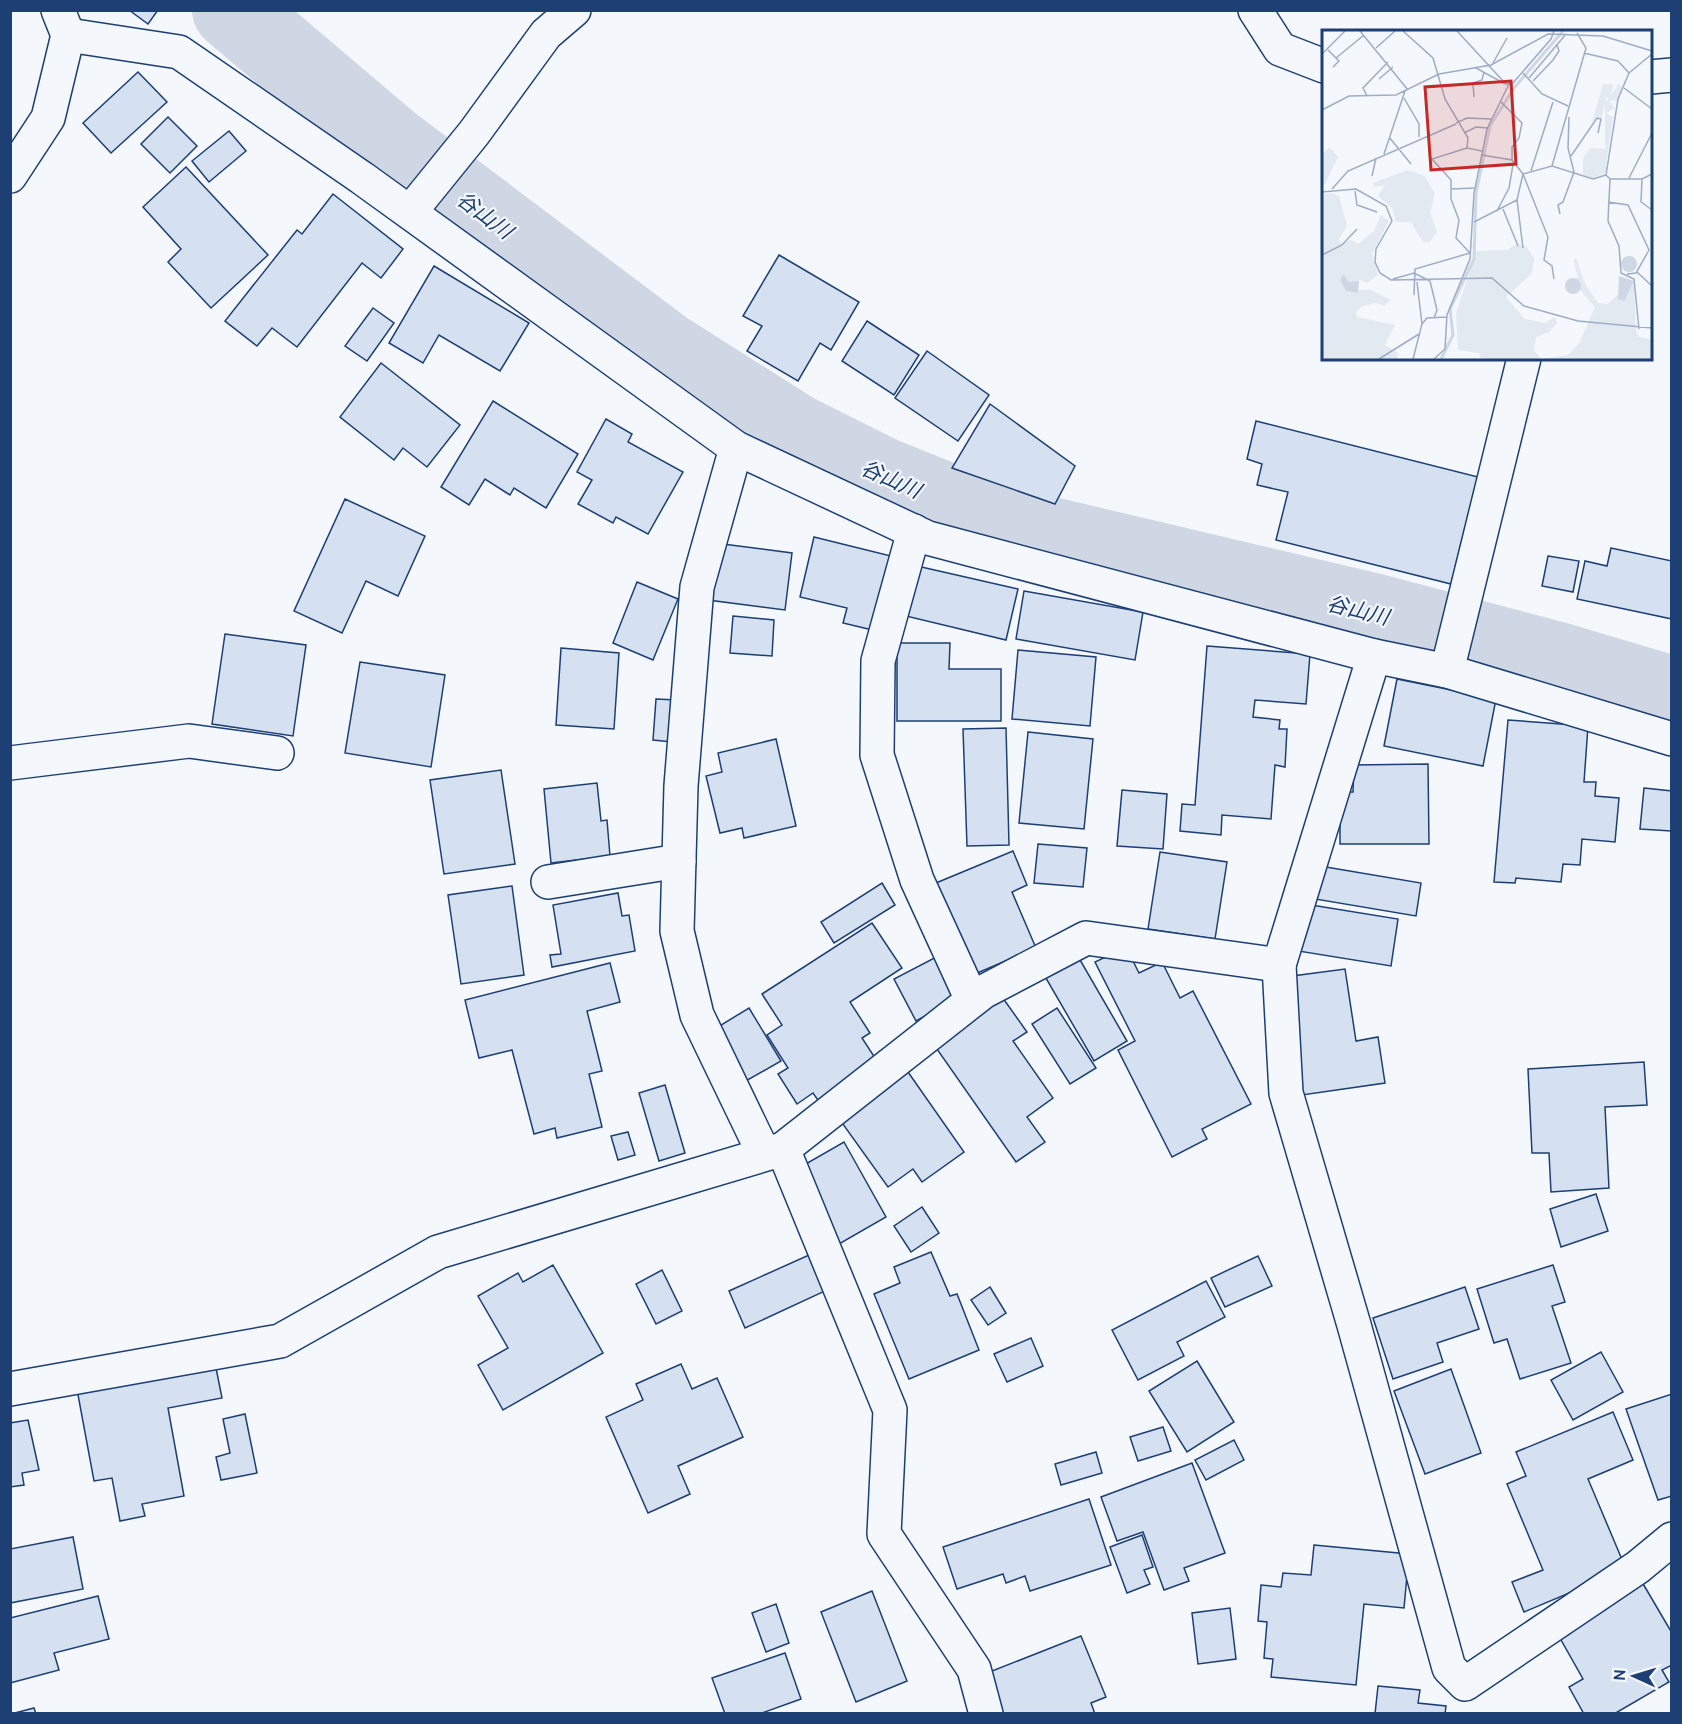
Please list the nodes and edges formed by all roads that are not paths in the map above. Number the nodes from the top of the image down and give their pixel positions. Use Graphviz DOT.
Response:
graph roads {
  1 [pos="574,10"];
  2 [pos="1255,10"];
  3 [pos="63,23"];
  4 [pos="1322,66"];
  5 [pos="1671,75"];
  6 [pos="1652,77"];
  7 [pos="48,118"];
  8 [pos="10,139"];
  9 [pos="10,176"];
  10 [pos="411,211"];
  11 [pos="1524,360"];
  12 [pos="736,448"];
  13 [pos="914,531"];
  14 [pos="1374,656"];
  15 [pos="1447,671"];
  16 [pos="1671,739"];
  17 [pos="277,753"];
  18 [pos="10,764"];
  19 [pos="679,861"];
  20 [pos="548,882"];
  21 [pos="1279,965"];
  22 [pos="972,1000"];
  23 [pos="774,1151"];
  24 [pos="10,1389"];
  25 [pos="1671,1539"];
  26 [pos="986,1713"];
  1 -- 10 [label="street"];
  2 -- 4 [label="street"];
  3 -- 7 [label="street"];
  3 -- 10 [label="street"];
  5 -- 6 [label="street"];
  7 -- 8 [label="street"];
  7 -- 9 [label="street"];
  10 -- 12 [label="street"];
  11 -- 15 [label="street"];
  12 -- 13 [label="street"];
  12 -- 19 [label="street"];
  13 -- 14 [label="street"];
  13 -- 22 [label="street"];
  14 -- 15 [label="street"];
  14 -- 21 [label="street"];
  15 -- 16 [label="street"];
  17 -- 18 [label="street"];
  19 -- 20 [label="street"];
  19 -- 23 [label="street"];
  21 -- 22 [label="street"];
  21 -- 25 [label="street"];
  22 -- 23 [label="street"];
  23 -- 24 [label="street"];
  23 -- 26 [label="street"];
}
